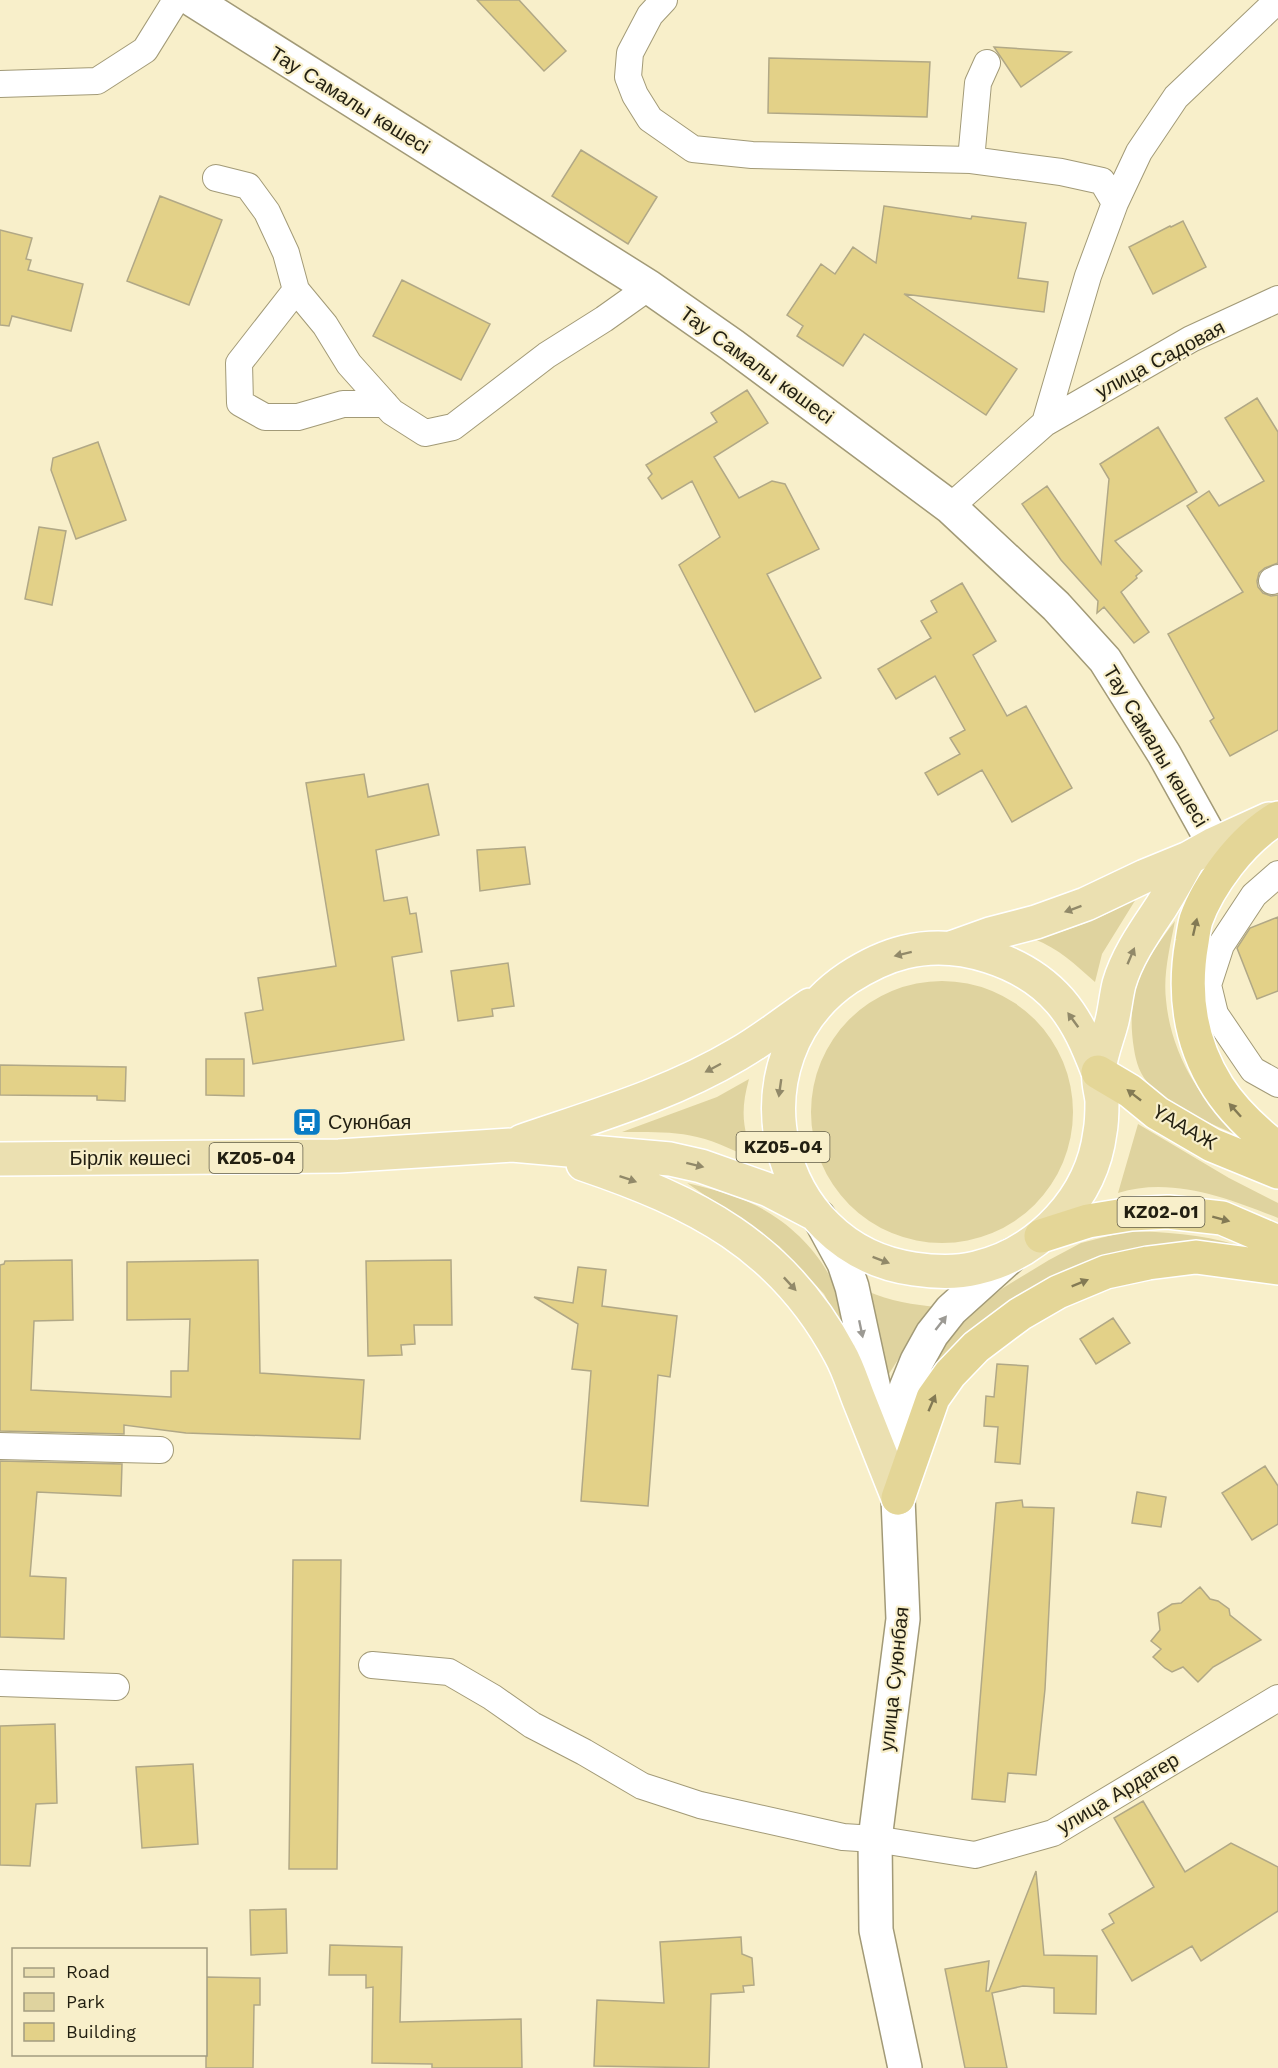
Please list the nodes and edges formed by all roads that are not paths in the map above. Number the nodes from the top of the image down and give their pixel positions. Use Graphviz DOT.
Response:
graph roads {
  1 [pos="176,0"];
  2 [pos="193,0"];
  3 [pos="664,0"];
  4 [pos="1278,0"];
  5 [pos="987,63"];
  6 [pos="0,84"];
  7 [pos="971,160"];
  8 [pos="216,178"];
  9 [pos="1115,203"];
  10 [pos="649,287"];
  11 [pos="296,290"];
  12 [pos="1278,299"];
  13 [pos="385,404"];
  14 [pos="1045,423"];
  15 [pos="950,507"];
  16 [pos="1278,817"];
  17 [pos="1201,851"];
  18 [pos="1278,874"];
  19 [pos="949,949"];
  20 [pos="832,989"];
  21 [pos="1278,1059"];
  22 [pos="1253,1070"];
  23 [pos="1098,1072"];
  24 [pos="1278,1084"];
  25 [pos="512,1145"];
  26 [pos="1278,1149"];
  27 [pos="0,1159"];
  28 [pos="1278,1172"];
  29 [pos="818,1216"];
  30 [pos="1041,1236"];
  31 [pos="1278,1242"];
  32 [pos="1012,1255"];
  33 [pos="1278,1268"];
  34 [pos="0,1446"];
  35 [pos="160,1450"];
  36 [pos="898,1498"];
  37 [pos="372,1665"];
  38 [pos="0,1683"];
  39 [pos="116,1687"];
  40 [pos="1278,1698"];
  41 [pos="875,1839"];
  42 [pos="905,2068"];
  1 -- 6 [label="street"];
  2 -- 10 [label="street, Тау Самалы көшесі"];
  3 -- 7 [label="street"];
  4 -- 9 [label="street"];
  5 -- 7 [label="street"];
  7 -- 9 [label="street"];
  8 -- 11 [label="street"];
  9 -- 14 [label="street"];
  10 -- 13 [label="street"];
  10 -- 15 [label="street, Тау Самалы көшесі"];
  11 -- 13 [label="street"];
  11 -- 13 [label="street"];
  12 -- 14 [label="street, улица Садовая"];
  14 -- 15 [label="street, улица Садовая"];
  15 -- 17 [label="street, Тау Самалы көшесі"];
  16 -- 17 [label="main road"];
  26 -- 16 [label="highway, one-way"];
  17 -- 19 [label="main road, KZ05-04, one-way"];
  23 -- 17 [label="main road, KZ05-04, one-way"];
  18 -- 22 [label="street"];
  19 -- 20 [label="main road, KZ05-04, one-way"];
  23 -- 19 [label="main road, KZ05-04, one-way"];
  20 -- 25 [label="main road, KZ05-04, one-way"];
  20 -- 29 [label="main road, KZ05-04, one-way"];
  21 -- 22 [label="street"];
  22 -- 24 [label="street"];
  28 -- 23 [label="highway, ҮАААЖ, one-way"];
  23 -- 30 [label="main road, KZ05-04"];
  25 -- 27 [label="main road, Бірлік көшесі / KZ05-04"];
  25 -- 29 [label="main road, KZ05-04, one-way"];
  25 -- 36 [label="main road, one-way"];
  29 -- 32 [label="main road, KZ05-04, one-way"];
  29 -- 36 [label="street, one-way"];
  30 -- 31 [label="highway, KZ02-01, one-way"];
  30 -- 32 [label="main road, KZ05-04"];
  36 -- 32 [label="street, улица Суюнбая, one-way"];
  36 -- 33 [label="highway, one-way"];
  34 -- 35 [label="street"];
  36 -- 41 [label="street, улица Суюнбая"];
  37 -- 41 [label="street, улица Ардагер"];
  38 -- 39 [label="street"];
  40 -- 41 [label="street, улица Ардагер"];
  41 -- 42 [label="street, улица Суюнбая"];
}
